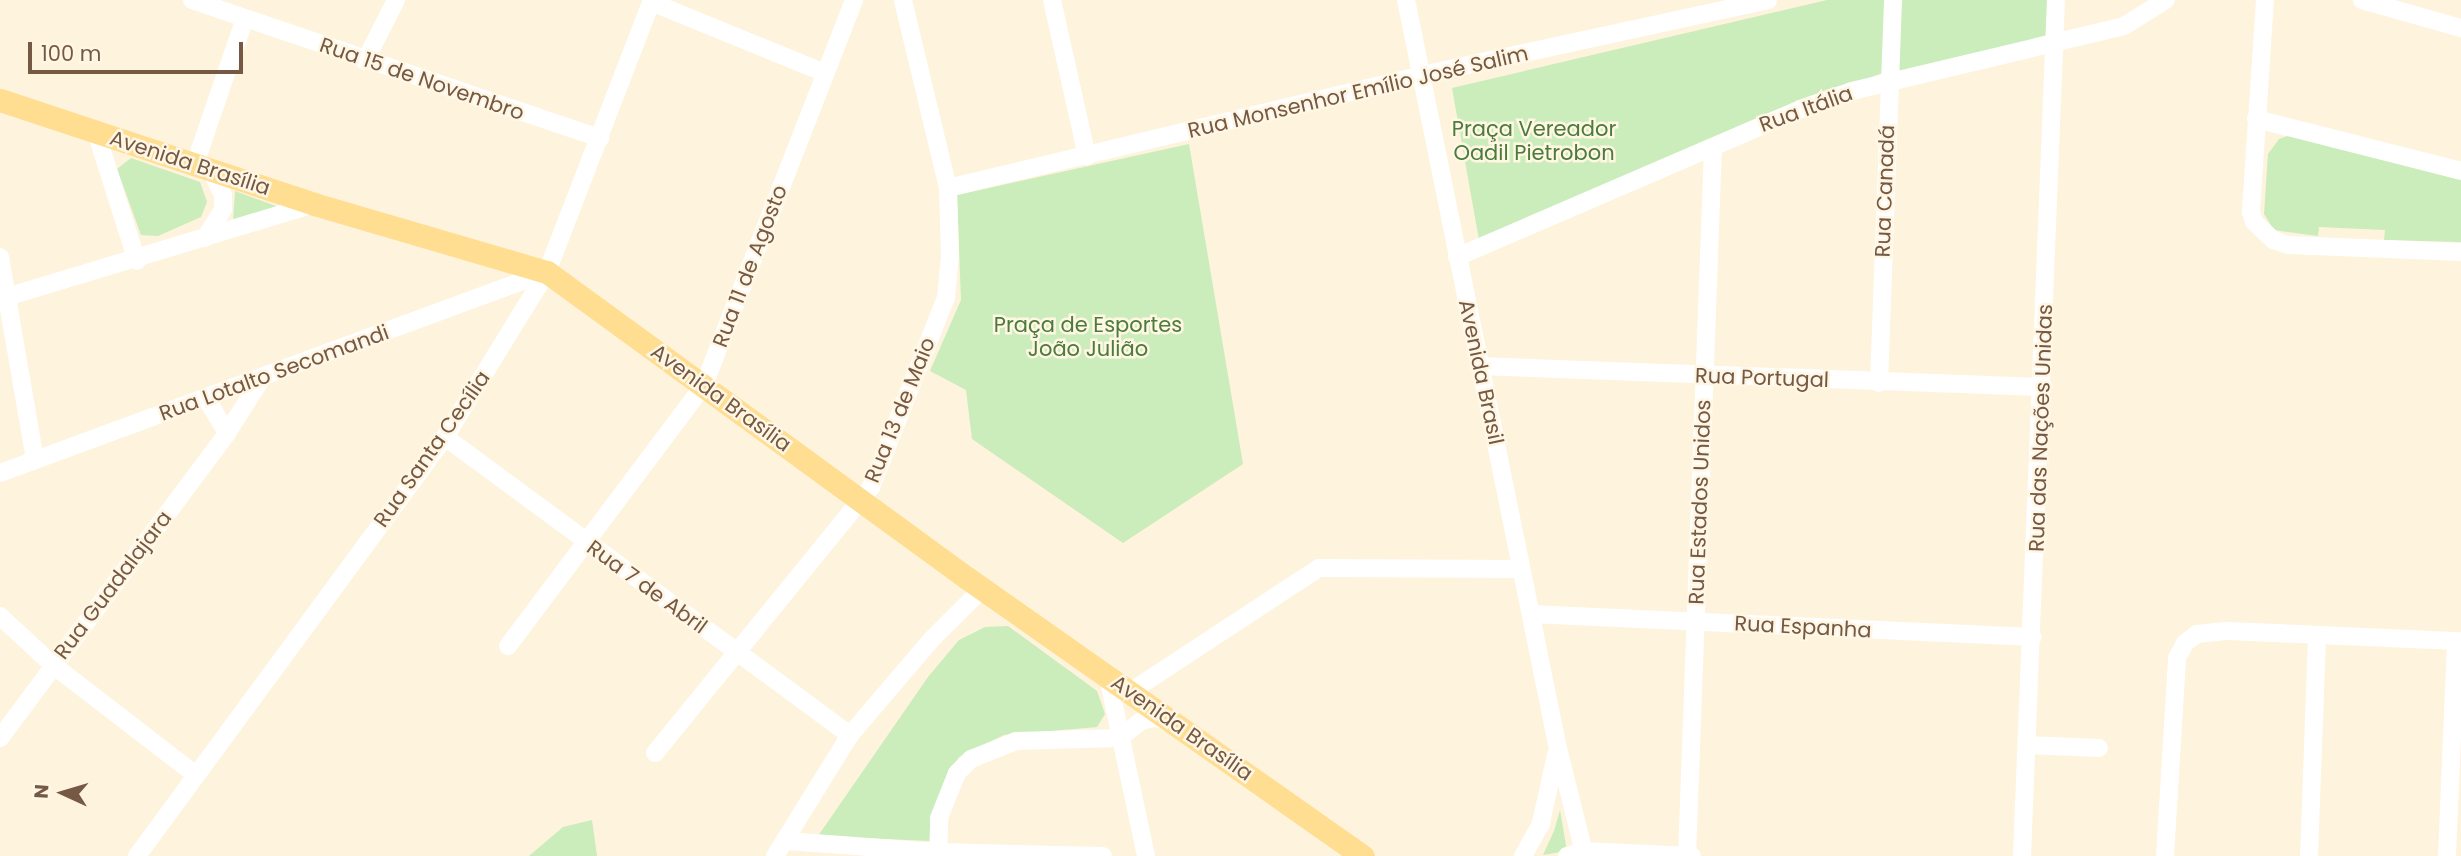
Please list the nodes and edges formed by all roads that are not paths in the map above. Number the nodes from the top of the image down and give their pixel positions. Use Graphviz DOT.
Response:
graph roads {
  1 [pos="192,0"];
  2 [pos="396,0"];
  3 [pos="854,0"];
  4 [pos="903,0"];
  5 [pos="1052,0"];
  6 [pos="1406,0"];
  7 [pos="1768,0"];
  8 [pos="1893,0"];
  9 [pos="2056,0"];
  10 [pos="2166,0"];
  11 [pos="2265,0"];
  12 [pos="2362,0"];
  13 [pos="651,1"];
  14 [pos="245,18"];
  15 [pos="2461,28"];
  16 [pos="2055,42"];
  17 [pos="365,61"];
  18 [pos="825,73"];
  19 [pos="1422,75"];
  20 [pos="1888,83"];
  21 [pos="3,102"];
  22 [pos="2256,119"];
  23 [pos="96,132"];
  24 [pos="600,138"];
  25 [pos="1713,148"];
  26 [pos="1087,156"];
  27 [pos="202,166"];
  28 [pos="2461,171"];
  29 [pos="948,188"];
  30 [pos="314,204"];
  31 [pos="205,238"];
  32 [pos="2461,252"];
  33 [pos="0,257"];
  34 [pos="1457,257"];
  35 [pos="137,261"];
  36 [pos="547,272"];
  37 [pos="3,298"];
  38 [pos="1479,366"];
  39 [pos="1705,376"];
  40 [pos="262,378"];
  41 [pos="1879,383"];
  42 [pos="704,385"];
  43 [pos="2044,387"];
  44 [pos="206,398"];
  45 [pos="227,433"];
  46 [pos="445,437"];
  47 [pos="35,460"];
  48 [pos="0,473"];
  49 [pos="860,500"];
  50 [pos="584,542"];
  51 [pos="1521,569"];
  52 [pos="983,588"];
  53 [pos="1531,614"];
  54 [pos="0,616"];
  55 [pos="1696,622"];
  56 [pos="2317,635"];
  57 [pos="2032,638"];
  58 [pos="2459,641"];
  59 [pos="508,646"];
  60 [pos="736,652"];
  61 [pos="53,664"];
  62 [pos="1108,677"];
  63 [pos="1130,692"];
  64 [pos="1171,721"];
  65 [pos="850,735"];
  66 [pos="0,738"];
  67 [pos="1120,738"];
  68 [pos="1557,744"];
  69 [pos="2028,745"];
  70 [pos="2099,748"];
  71 [pos="655,753"];
  72 [pos="196,775"];
  73 [pos="786,841"];
  74 [pos="938,854"];
  75 [pos="1579,854"];
  76 [pos="137,856"];
  77 [pos="775,856"];
  78 [pos="1103,856"];
  79 [pos="1146,856"];
  80 [pos="1363,856"];
  81 [pos="1522,856"];
  82 [pos="1689,856"];
  83 [pos="2022,856"];
  84 [pos="2165,856"];
  85 [pos="2309,856"];
  86 [pos="2447,856"];
  1 -- 14 [label="street, Rua 15 de Novembro"];
  2 -- 17 [label="street"];
  3 -- 18 [label="street, Rua 11 de Agosto"];
  4 -- 29 [label="street, Rua 13 de Maio"];
  5 -- 26 [label="street"];
  6 -- 19 [label="street, Avenida Brasil"];
  7 -- 19 [label="street, Rua Monsenhor Emílio José Salim"];
  8 -- 20 [label="street, Rua Canadá"];
  9 -- 16 [label="street, Rua das Nações Unidas"];
  10 -- 16 [label="street, Rua Itália"];
  11 -- 22 [label="street"];
  12 -- 15 [label="street"];
  13 -- 18 [label="street"];
  13 -- 24 [label="street, Rua Santa Cecília"];
  14 -- 17 [label="street, Rua 15 de Novembro"];
  14 -- 27 [label="street"];
  16 -- 20 [label="street, Rua Itália"];
  16 -- 43 [label="street, Rua das Nações Unidas"];
  17 -- 24 [label="street, Rua 15 de Novembro"];
  18 -- 42 [label="street, Rua 11 de Agosto"];
  19 -- 26 [label="street, Rua Monsenhor Emílio José Salim"];
  19 -- 34 [label="street, Avenida Brasil"];
  20 -- 25 [label="street, Rua Itália"];
  20 -- 41 [label="street, Rua Canadá"];
  21 -- 23 [label="main road, Avenida Brasília"];
  22 -- 28 [label="street"];
  22 -- 32 [label="street"];
  23 -- 27 [label="main road, Avenida Brasília"];
  23 -- 35 [label="street"];
  24 -- 36 [label="street, Rua Santa Cecília"];
  25 -- 34 [label="street, Rua Itália"];
  25 -- 39 [label="street, Rua Estados Unidos"];
  26 -- 29 [label="street, Rua Monsenhor Emílio José Salim"];
  27 -- 30 [label="main road, Avenida Brasília"];
  27 -- 31 [label="street"];
  29 -- 49 [label="street, Rua 13 de Maio"];
  30 -- 31 [label="street"];
  30 -- 36 [label="main road, Avenida Brasília"];
  31 -- 35 [label="street"];
  33 -- 37 [label="street"];
  34 -- 38 [label="street, Avenida Brasil"];
  35 -- 37 [label="street"];
  36 -- 40 [label="street, Rua Lotalto Secomandi"];
  36 -- 42 [label="main road, Avenida Brasília"];
  36 -- 46 [label="street, Rua Santa Cecília"];
  37 -- 47 [label="street"];
  38 -- 39 [label="street, Rua Portugal"];
  38 -- 51 [label="street, Avenida Brasil"];
  39 -- 41 [label="street, Rua Portugal"];
  39 -- 55 [label="street, Rua Estados Unidos"];
  40 -- 44 [label="street, Rua Lotalto Secomandi"];
  40 -- 45 [label="street, Rua Guadalajara"];
  41 -- 43 [label="street, Rua Portugal"];
  42 -- 49 [label="main road, Avenida Brasília"];
  42 -- 50 [label="street, Rua 11 de Agosto"];
  43 -- 57 [label="street, Rua das Nações Unidas"];
  44 -- 45 [label="street"];
  44 -- 47 [label="street, Rua Lotalto Secomandi"];
  45 -- 61 [label="street, Rua Guadalajara"];
  46 -- 50 [label="street, Rua 7 de Abril"];
  46 -- 72 [label="street, Rua Santa Cecília"];
  47 -- 48 [label="street, Rua Lotalto Secomandi"];
  49 -- 52 [label="main road, Avenida Brasília"];
  49 -- 60 [label="street, Rua 13 de Maio"];
  50 -- 59 [label="street, Rua 11 de Agosto"];
  50 -- 60 [label="street, Rua 7 de Abril"];
  51 -- 53 [label="street, Avenida Brasil"];
  51 -- 63 [label="street"];
  52 -- 62 [label="main road, Avenida Brasília"];
  52 -- 65 [label="street"];
  53 -- 55 [label="street, Rua Espanha"];
  53 -- 68 [label="street, Avenida Brasil"];
  54 -- 61 [label="street"];
  55 -- 57 [label="street, Rua Espanha"];
  55 -- 82 [label="street, Rua Estados Unidos"];
  56 -- 58 [label="street"];
  56 -- 84 [label="street"];
  56 -- 85 [label="street"];
  57 -- 69 [label="street, Rua das Nações Unidas"];
  58 -- 86 [label="street"];
  60 -- 65 [label="street, Rua 7 de Abril"];
  60 -- 71 [label="street, Rua 13 de Maio"];
  61 -- 66 [label="street, Rua Guadalajara"];
  61 -- 72 [label="street"];
  62 -- 63 [label="main road, Avenida Brasília"];
  62 -- 67 [label="street"];
  63 -- 64 [label="main road, Avenida Brasília"];
  64 -- 67 [label="street"];
  64 -- 80 [label="main road, Avenida Brasília"];
  65 -- 73 [label="street"];
  67 -- 74 [label="street"];
  67 -- 79 [label="street"];
  68 -- 75 [label="street, Avenida Brasil"];
  68 -- 81 [label="street, Avenida Brasil"];
  69 -- 70 [label="street"];
  69 -- 83 [label="street, Rua das Nações Unidas"];
  72 -- 76 [label="street, Rua Santa Cecília"];
  73 -- 74 [label="street"];
  73 -- 77 [label="street"];
  74 -- 78 [label="street"];
  75 -- 82 [label="street"];
}
